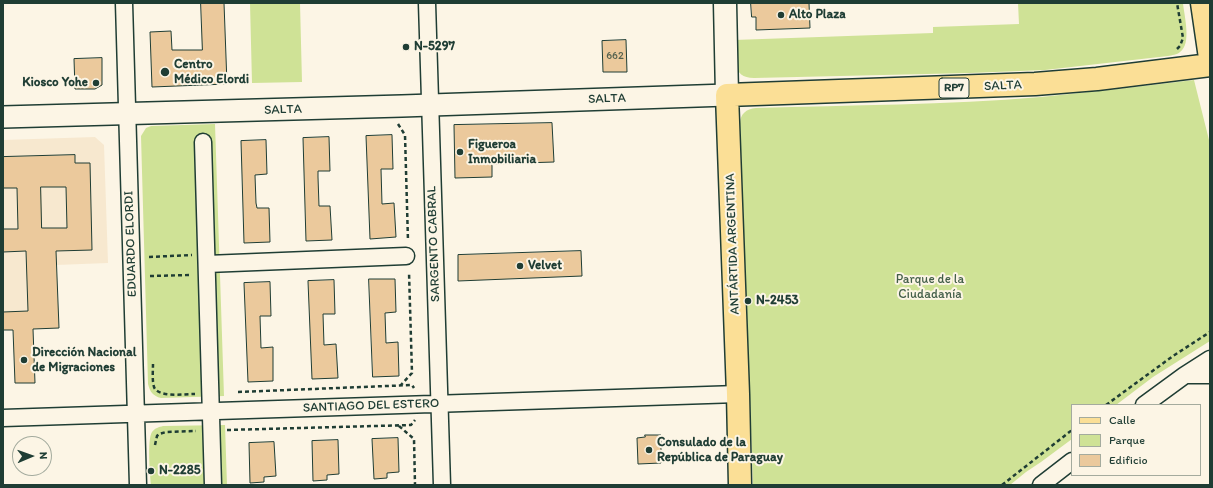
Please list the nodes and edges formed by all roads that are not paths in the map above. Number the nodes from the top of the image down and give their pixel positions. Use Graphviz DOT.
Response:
graph roads {
  1 [pos="124,3"];
  2 [pos="427,3"];
  3 [pos="725,3"];
  4 [pos="1202,3"];
  5 [pos="1210,58"];
  6 [pos="1210,65"];
  7 [pos="727,94"];
  8 [pos="430,105"];
  9 [pos="127,114"];
  10 [pos="3,117"];
  11 [pos="202,142"];
  12 [pos="406,256"];
  13 [pos="200,264"];
  14 [pos="1210,359"];
  15 [pos="1185,375"];
  16 [pos="1210,375"];
  17 [pos="738,394"];
  18 [pos="439,404"];
  19 [pos="1145,404"];
  20 [pos="211,411"];
  21 [pos="136,414"];
  22 [pos="3,418"];
  23 [pos="1071,462"];
  24 [pos="138,485"];
  25 [pos="214,485"];
  26 [pos="442,485"];
  27 [pos="740,485"];
  28 [pos="1041,485"];
  1 -- 9 [label="street, EDUARDO ELORDI"];
  2 -- 8 [label="street, SARGENTO CABRAL"];
  3 -- 7 [label="main road, ANTÁRTIDA ARGENTINA"];
  4 -- 5 [label="main road"];
  6 -- 7 [label="main road, SALTA / RP7"];
  7 -- 8 [label="street, SALTA"];
  7 -- 17 [label="main road, ANTÁRTIDA ARGENTINA"];
  8 -- 9 [label="street, SALTA"];
  8 -- 18 [label="street, SARGENTO CABRAL"];
  9 -- 10 [label="street, SALTA"];
  9 -- 21 [label="street, EDUARDO ELORDI"];
  11 -- 13 [label="street"];
  12 -- 13 [label="street"];
  13 -- 20 [label="street"];
  14 -- 15 [label="street"];
  15 -- 16 [label="street"];
  15 -- 19 [label="street"];
  17 -- 18 [label="street, SANTIAGO DEL ESTERO"];
  17 -- 27 [label="main road, ANTÁRTIDA ARGENTINA"];
  18 -- 20 [label="street, SANTIAGO DEL ESTERO"];
  18 -- 26 [label="street, SARGENTO CABRAL"];
  20 -- 21 [label="street, SANTIAGO DEL ESTERO"];
  20 -- 25 [label="street"];
  21 -- 22 [label="street, SANTIAGO DEL ESTERO"];
  21 -- 24 [label="street, EDUARDO ELORDI"];
  23 -- 28 [label="street"];
}
